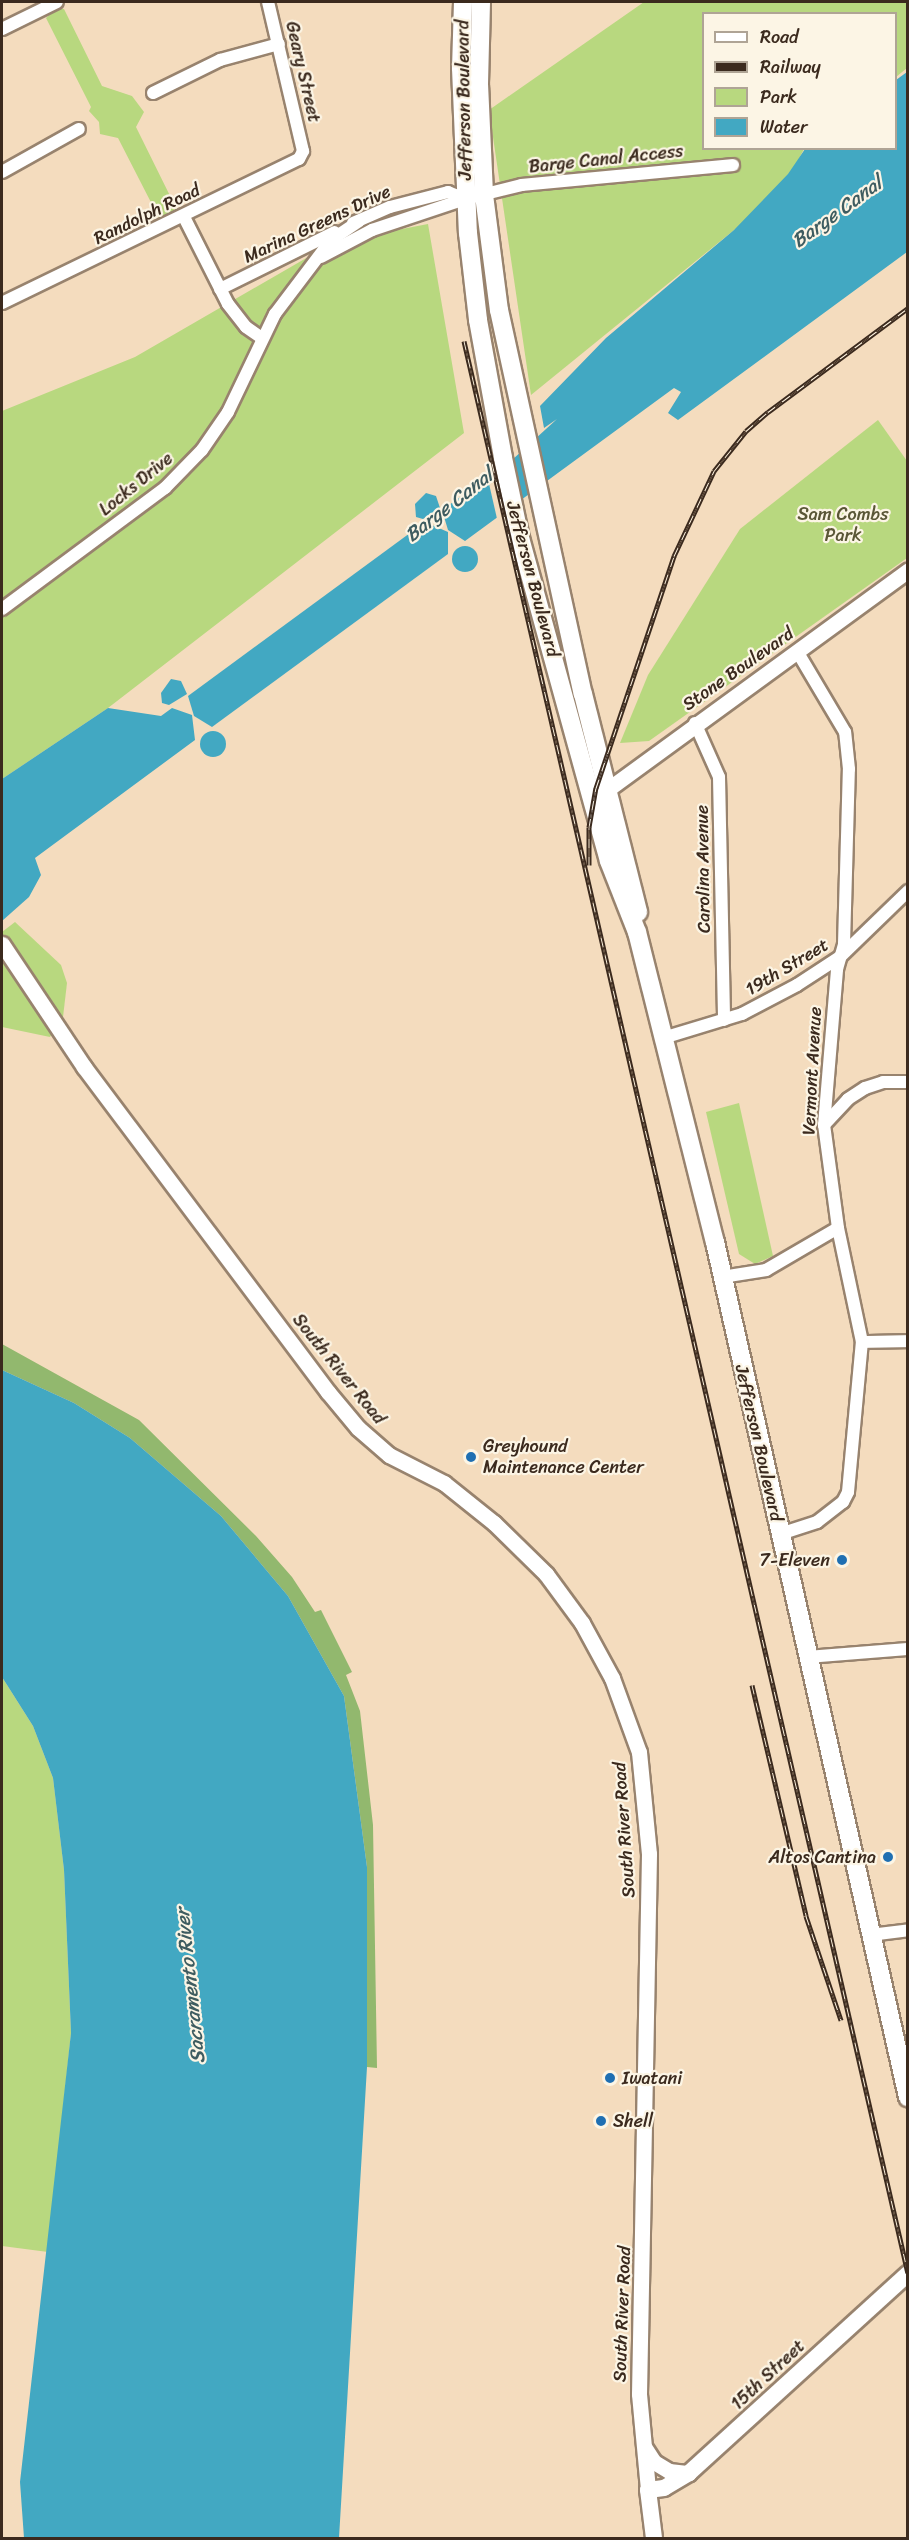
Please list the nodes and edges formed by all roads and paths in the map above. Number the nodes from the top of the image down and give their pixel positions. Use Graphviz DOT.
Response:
graph roads {
  1 [pos="57,2"];
  2 [pos="268,2"];
  3 [pos="463,2"];
  4 [pos="482,2"];
  5 [pos="2,28"];
  6 [pos="279,44"];
  7 [pos="153,93"];
  8 [pos="79,129"];
  9 [pos="303,151"];
  10 [pos="733,165"];
  11 [pos="2,172"];
  12 [pos="484,195"];
  13 [pos="465,199"];
  14 [pos="184,217"];
  15 [pos="359,221"];
  16 [pos="312,262"];
  17 [pos="220,289"];
  18 [pos="2,303"];
  19 [pos="262,338"];
  20 [pos="905,577"];
  21 [pos="2,609"];
  22 [pos="797,651"];
  23 [pos="695,723"];
  24 [pos="600,795"];
  25 [pos="908,891"];
  26 [pos="2,945"];
  27 [pos="2,957"];
  28 [pos="840,957"];
  29 [pos="26,984"];
  30 [pos="724,1020"];
  31 [pos="663,1038"];
  32 [pos="908,1082"];
  33 [pos="824,1125"];
  34 [pos="838,1228"];
  35 [pos="722,1277"];
  36 [pos="908,1341"];
  37 [pos="862,1342"];
  38 [pos="780,1534"];
  39 [pos="908,1649"];
  40 [pos="807,1657"];
  41 [pos="908,1930"];
  42 [pos="870,1935"];
  43 [pos="908,2097"];
  44 [pos="908,2274"];
  45 [pos="643,2445"];
  46 [pos="689,2473"];
  47 [pos="648,2490"];
  48 [pos="654,2538"];
  1 -- 5 [label="street"];
  2 -- 6 [label="street, Geary Street"];
  3 -- 13 [label="main road, Jefferson Boulevard"];
  4 -- 12 [label="main road, Jefferson Boulevard"];
  6 -- 7 [label="street"];
  6 -- 9 [label="street, Geary Street"];
  8 -- 11 [label="street"];
  9 -- 14 [label="street, Randolph Road"];
  10 -- 12 [label="street, Barge Canal Access"];
  12 -- 13 [label="street, Locks Drive"];
  12 -- 24 [label="main road, Jefferson Boulevard"];
  13 -- 15 [label="street, Marina Greens Drive"];
  13 -- 16 [label="street, Locks Drive"];
  13 -- 24 [label="main road, Jefferson Boulevard"];
  14 -- 17 [label="street"];
  14 -- 18 [label="street, Randolph Road"];
  15 -- 16 [label="street, Locks Drive"];
  15 -- 17 [label="street, Marina Greens Drive"];
  16 -- 19 [label="street, Locks Drive"];
  17 -- 19 [label="street"];
  19 -- 21 [label="street, Locks Drive"];
  20 -- 22 [label="street, Stone Boulevard"];
  22 -- 23 [label="street, Stone Boulevard"];
  22 -- 28 [label="street, Vermont Avenue"];
  23 -- 24 [label="street, Stone Boulevard"];
  23 -- 30 [label="street, Carolina Avenue"];
  24 -- 31 [label="main road, Jefferson Boulevard"];
  25 -- 28 [label="street, 19th Street"];
  26 -- 29 [label="street, South River Road"];
  27 -- 29 [label="street, South River Road"];
  28 -- 30 [label="street, 19th Street"];
  28 -- 33 [label="street, Vermont Avenue"];
  29 -- 45 [label="street, South River Road"];
  30 -- 31 [label="street, 19th Street"];
  31 -- 35 [label="main road, Jefferson Boulevard"];
  32 -- 33 [label="street"];
  33 -- 34 [label="street, Vermont Avenue"];
  34 -- 35 [label="street"];
  34 -- 37 [label="street, Vermont Avenue"];
  35 -- 38 [label="main road, Jefferson Boulevard"];
  36 -- 37 [label="street"];
  37 -- 38 [label="street, Vermont Avenue"];
  38 -- 40 [label="main road, Jefferson Boulevard"];
  39 -- 40 [label="street"];
  40 -- 42 [label="main road, Jefferson Boulevard"];
  41 -- 42 [label="street"];
  42 -- 43 [label="main road, Jefferson Boulevard"];
  44 -- 46 [label="main road, 15th Street"];
  45 -- 46 [label="street"];
  45 -- 47 [label="street, South River Road"];
  46 -- 47 [label="main road, 15th Street"];
  47 -- 48 [label="main road, South River Road"];
}
